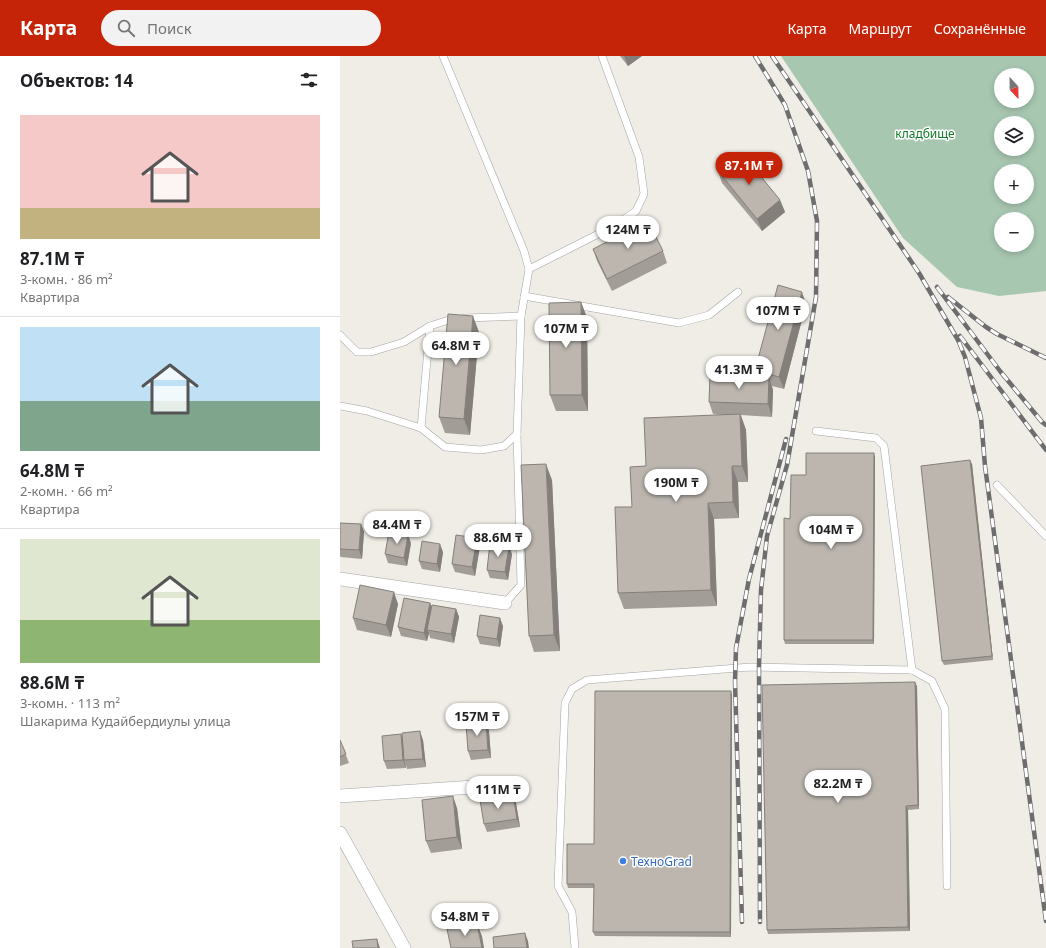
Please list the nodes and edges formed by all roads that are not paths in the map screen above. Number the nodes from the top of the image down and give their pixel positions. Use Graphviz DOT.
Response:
graph roads {
  1 [pos="443,56"];
  2 [pos="602,56"];
  3 [pos="529,269"];
  4 [pos="738,292"];
  5 [pos="524,296"];
  6 [pos="521,316"];
  7 [pos="430,326"];
  8 [pos="340,335"];
  9 [pos="340,406"];
  10 [pos="422,428"];
  11 [pos="816,432"];
  12 [pos="517,434"];
  13 [pos="997,485"];
  14 [pos="1046,536"];
  15 [pos="340,579"];
  16 [pos="505,602"];
  17 [pos="912,670"];
  18 [pos="516,784"];
  19 [pos="340,796"];
  20 [pos="340,833"];
  21 [pos="948,886"];
  22 [pos="404,948"];
  23 [pos="575,948"];
  1 -- 3 [label="lane"];
  2 -- 3 [label="lane"];
  3 -- 5 [label="lane"];
  4 -- 5 [label="lane"];
  5 -- 6 [label="lane"];
  6 -- 7 [label="lane"];
  6 -- 12 [label="lane"];
  7 -- 8 [label="lane"];
  7 -- 10 [label="lane"];
  9 -- 10 [label="lane"];
  10 -- 12 [label="lane"];
  11 -- 17 [label="lane"];
  12 -- 16 [label="lane"];
  13 -- 14 [label="lane"];
  15 -- 16 [label="street"];
  17 -- 21 [label="lane"];
  17 -- 23 [label="lane"];
  18 -- 19 [label="street"];
  20 -- 22 [label="street"];
}
